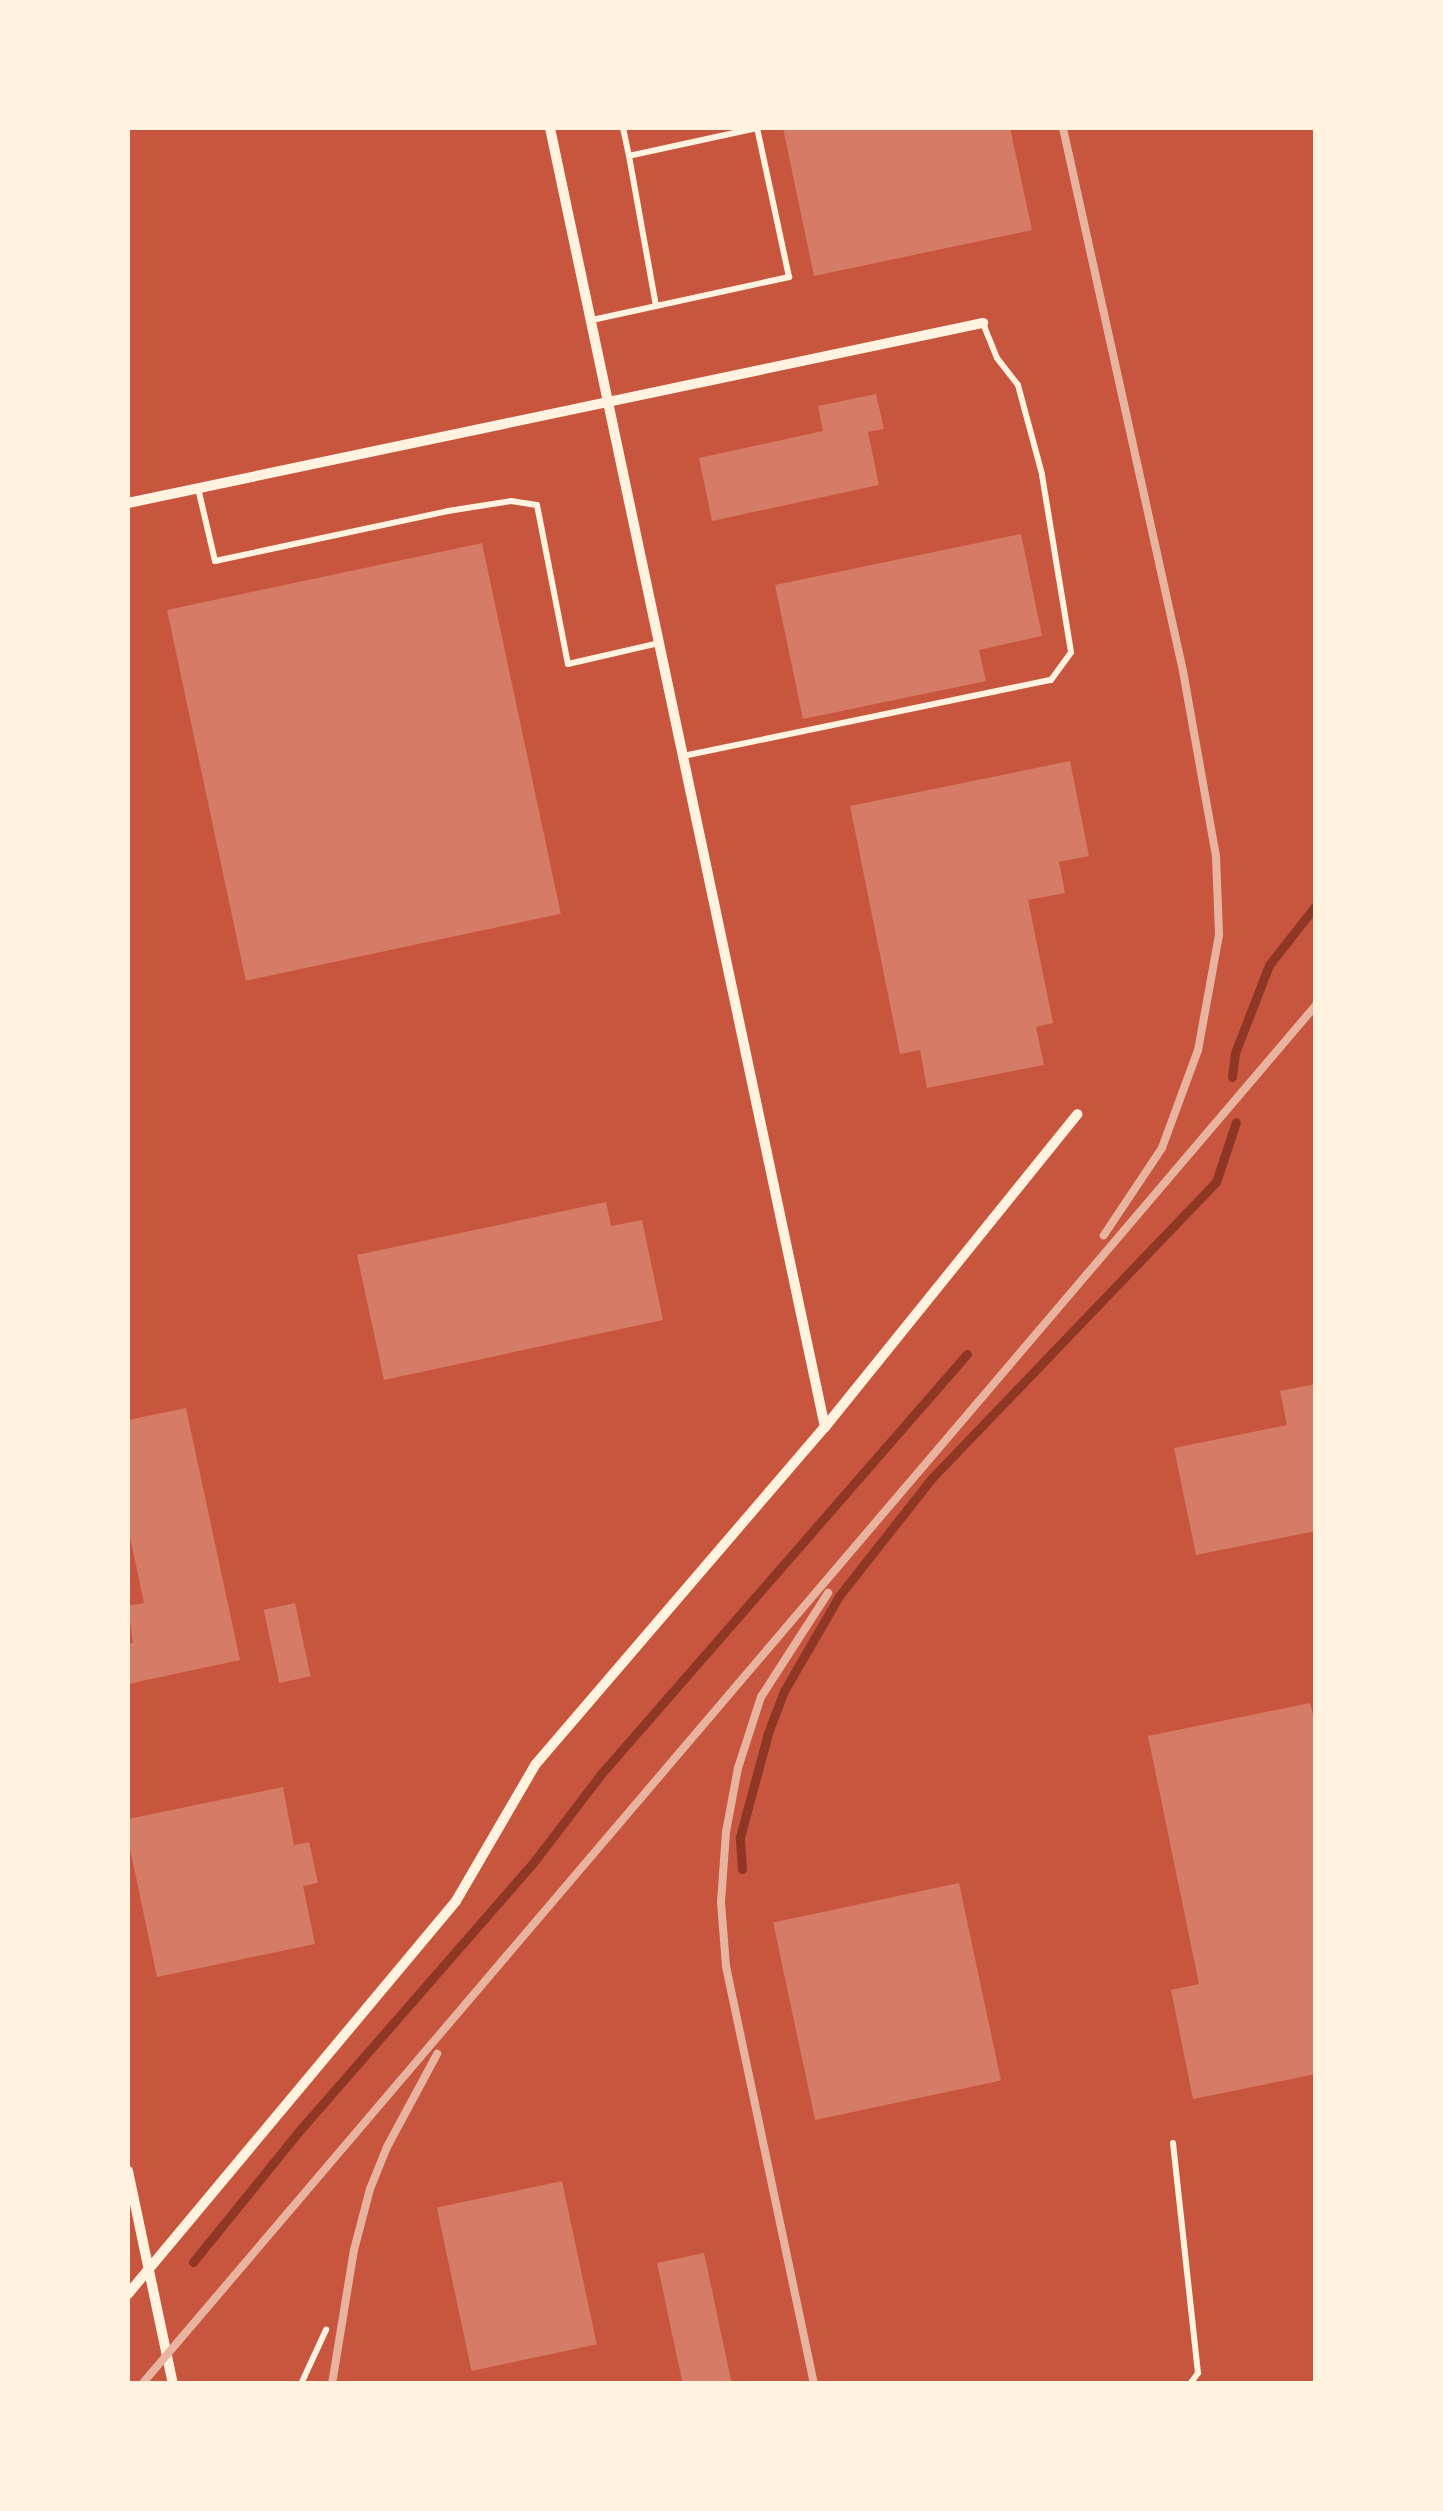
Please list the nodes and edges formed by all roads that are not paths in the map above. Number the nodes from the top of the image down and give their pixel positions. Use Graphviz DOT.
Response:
graph roads {
  1 [pos="550,128"];
  2 [pos="623,128"];
  3 [pos="629,156"];
  4 [pos="656,306"];
  5 [pos="590,320"];
  6 [pos="984,323"];
  7 [pos="608,402"];
  8 [pos="198,488"];
  9 [pos="128,503"];
  10 [pos="659,643"];
  11 [pos="683,756"];
  12 [pos="1078,1114"];
  13 [pos="825,1427"];
  14 [pos="1174,2143"];
  15 [pos="128,2171"];
  16 [pos="149,2270"];
  17 [pos="128,2294"];
  18 [pos="326,2330"];
  19 [pos="173,2384"];
  20 [pos="300,2384"];
  21 [pos="1190,2384"];
  1 -- 5 [label="street"];
  2 -- 3 [label="lane"];
  3 -- 4 [label="lane"];
  3 -- 4 [label="lane"];
  4 -- 5 [label="lane"];
  5 -- 7 [label="street"];
  6 -- 7 [label="street"];
  6 -- 11 [label="lane"];
  7 -- 8 [label="street"];
  7 -- 10 [label="street"];
  8 -- 9 [label="street"];
  8 -- 10 [label="lane"];
  10 -- 11 [label="street"];
  11 -- 13 [label="street"];
  12 -- 13 [label="street"];
  13 -- 16 [label="street"];
  14 -- 21 [label="lane"];
  15 -- 16 [label="street"];
  16 -- 17 [label="street"];
  16 -- 19 [label="street"];
  18 -- 20 [label="lane"];
}
